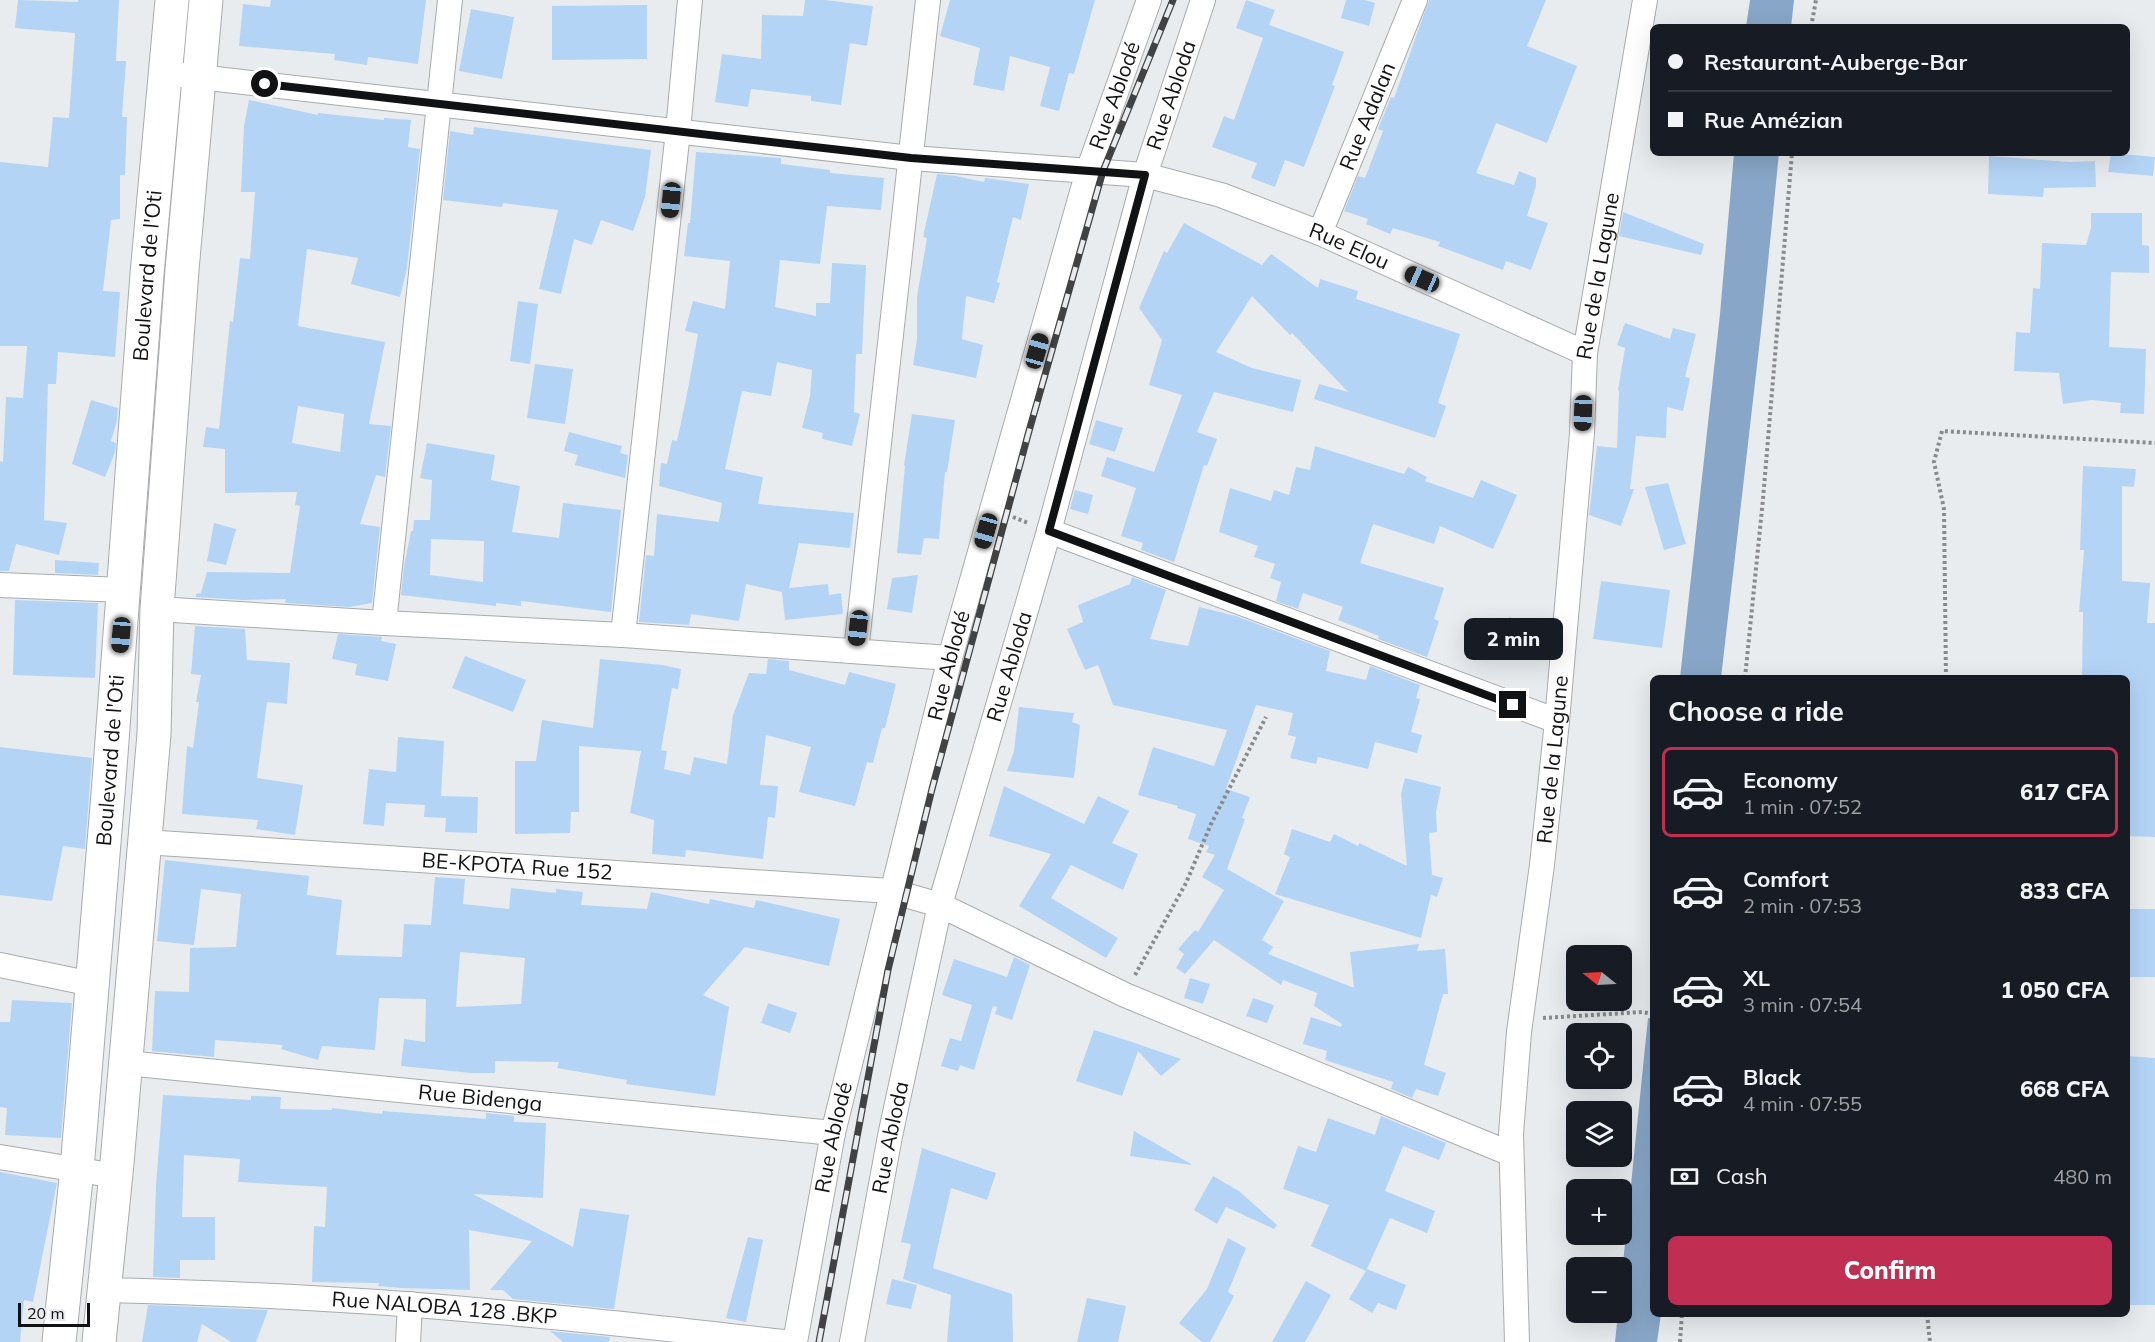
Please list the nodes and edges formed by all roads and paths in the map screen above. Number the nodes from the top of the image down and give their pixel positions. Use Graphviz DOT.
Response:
graph roads {
  1 [pos="171,0"];
  2 [pos="206,0"];
  3 [pos="450,0"];
  4 [pos="690,0"];
  5 [pos="928,0"];
  6 [pos="1149,0"];
  7 [pos="1203,0"];
  8 [pos="1415,0"];
  9 [pos="1645,0"];
  10 [pos="1816,0"];
  11 [pos="1812,24"];
  12 [pos="164,73"];
  13 [pos="200,77"];
  14 [pos="439,104"];
  15 [pos="678,131"];
  16 [pos="1792,156"];
  17 [pos="911,158"];
  18 [pos="1095,171"];
  19 [pos="1145,175"];
  20 [pos="1320,233"];
  21 [pos="1585,353"];
  22 [pos="2155,442"];
  23 [pos="993,509"];
  24 [pos="1049,531"];
  25 [pos="0,585"];
  26 [pos="124,590"];
  27 [pos="157,609"];
  28 [pos="384,623"];
  29 [pos="623,635"];
  30 [pos="856,651"];
  31 [pos="950,658"];
  32 [pos="1745,675"];
  33 [pos="1946,675"];
  34 [pos="1266,717"];
  35 [pos="1557,722"];
  36 [pos="144,842"];
  37 [pos="891,891"];
  38 [pos="940,905"];
  39 [pos="0,965"];
  40 [pos="92,984"];
  41 [pos="1125,994"];
  42 [pos="1650,1013"];
  43 [pos="1521,1019"];
  44 [pos="126,1063"];
  45 [pos="833,1133"];
  46 [pos="1511,1154"];
  47 [pos="0,1157"];
  48 [pos="76,1169"];
  49 [pos="116,1176"];
  50 [pos="105,1290"];
  51 [pos="410,1304"];
  52 [pos="1682,1317"];
  53 [pos="1927,1317"];
  54 [pos="59,1342"];
  55 [pos="99,1342"];
  56 [pos="408,1342"];
  57 [pos="784,1342"];
  58 [pos="795,1342"];
  59 [pos="852,1342"];
  60 [pos="1517,1342"];
  61 [pos="1680,1342"];
  62 [pos="1930,1342"];
  1 -- 12 [label="main road, Boulevard de l'Oti"];
  2 -- 13 [label="main road, Boulevard de l'Oti"];
  3 -- 14 [label="street"];
  4 -- 15 [label="street"];
  5 -- 17 [label="street"];
  6 -- 18 [label="street, Rue Ablodé"];
  7 -- 19 [label="street, Rue Abloda"];
  8 -- 20 [label="street, Rue Adalan"];
  9 -- 21 [label="street, Rue de la Lagune"];
  10 -- 11 [label="path"];
  12 -- 13 [label="street, Rue Elou"];
  12 -- 26 [label="main road, Boulevard de l'Oti"];
  13 -- 14 [label="street, Rue Elou"];
  13 -- 27 [label="main road, Boulevard de l'Oti"];
  14 -- 15 [label="street, Rue Elou"];
  14 -- 28 [label="street"];
  15 -- 17 [label="street, Rue Elou"];
  15 -- 29 [label="street"];
  16 -- 32 [label="path"];
  17 -- 18 [label="street, Rue Elou"];
  17 -- 30 [label="street"];
  18 -- 19 [label="street, Rue Elou"];
  18 -- 23 [label="street, Rue Ablodé"];
  19 -- 20 [label="street, Rue Elou"];
  19 -- 24 [label="street, Rue Abloda"];
  20 -- 21 [label="street, Rue Elou"];
  21 -- 35 [label="street, Rue de la Lagune"];
  22 -- 33 [label="path"];
  23 -- 24 [label="path"];
  23 -- 31 [label="street, Rue Ablodé"];
  24 -- 35 [label="street"];
  24 -- 38 [label="street, Rue Abloda"];
  25 -- 26 [label="street"];
  26 -- 40 [label="main road, Boulevard de l'Oti"];
  27 -- 28 [label="street"];
  27 -- 36 [label="main road, Boulevard de l'Oti"];
  28 -- 29 [label="street"];
  29 -- 30 [label="street"];
  30 -- 31 [label="street"];
  31 -- 37 [label="street, Rue Ablodé"];
  34 -- 41 [label="path"];
  35 -- 43 [label="street, Rue de la Lagune"];
  36 -- 37 [label="street, BE-KPOTA Rue 152"];
  36 -- 44 [label="main road, Boulevard de l'Oti"];
  37 -- 38 [label="street, BE-KPOTA Rue 152"];
  37 -- 45 [label="street, Rue Ablodé"];
  38 -- 41 [label="street, BE-KPOTA Rue 152"];
  38 -- 59 [label="street, Rue Abloda"];
  39 -- 40 [label="street"];
  40 -- 48 [label="main road, Boulevard de l'Oti"];
  41 -- 46 [label="street, BE-KPOTA Rue 152"];
  42 -- 43 [label="path"];
  43 -- 46 [label="street, Rue de la Lagune"];
  44 -- 45 [label="street, Rue Bidenga"];
  44 -- 49 [label="main road, Boulevard de l'Oti"];
  45 -- 58 [label="street, Rue Ablodé"];
  46 -- 60 [label="street, Rue de la Lagune"];
  47 -- 48 [label="street"];
  48 -- 49 [label="street"];
  48 -- 54 [label="main road, Boulevard de l'Oti"];
  49 -- 50 [label="main road, Boulevard de l'Oti"];
  50 -- 51 [label="street, Rue NALOBA 128 .BKP"];
  50 -- 55 [label="main road, Boulevard de l'Oti"];
  51 -- 56 [label="street"];
  51 -- 57 [label="street, Rue NALOBA 128 .BKP"];
  52 -- 61 [label="path"];
  53 -- 62 [label="path"];
}
